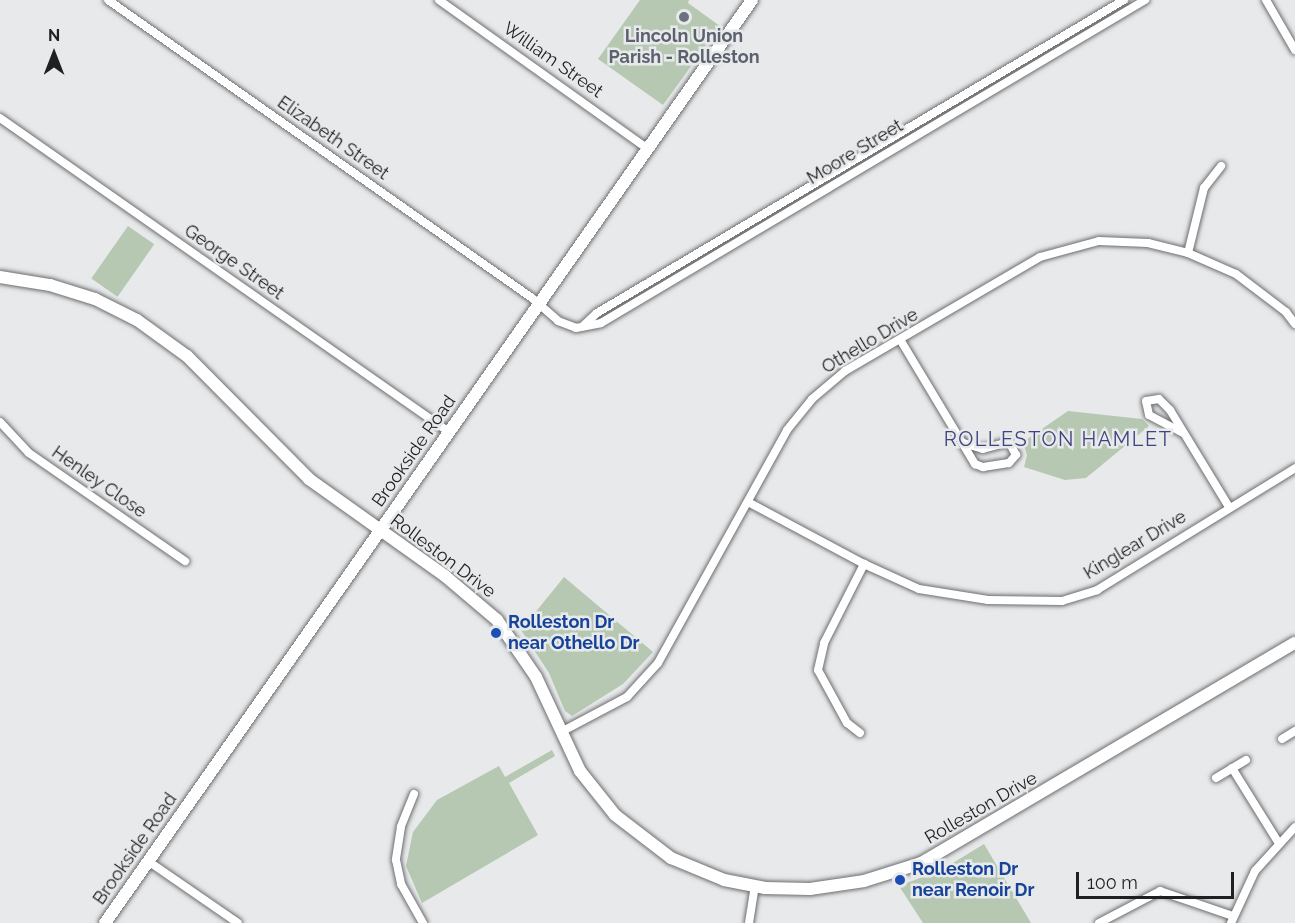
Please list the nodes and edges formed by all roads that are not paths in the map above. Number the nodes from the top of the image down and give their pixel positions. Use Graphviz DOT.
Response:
graph roads {
  1 [pos="108,0"];
  2 [pos="439,0"];
  3 [pos="752,0"];
  4 [pos="1124,0"];
  5 [pos="1145,0"];
  6 [pos="1266,0"];
  7 [pos="1295,50"];
  8 [pos="0,118"];
  9 [pos="648,149"];
  10 [pos="1221,166"];
  11 [pos="1188,253"];
  12 [pos="0,277"];
  13 [pos="539,304"];
  14 [pos="1295,324"];
  15 [pos="580,328"];
  16 [pos="901,341"];
  17 [pos="0,422"];
  18 [pos="449,432"];
  19 [pos="1183,433"];
  20 [pos="963,443"];
  21 [pos="1295,468"];
  22 [pos="748,502"];
  23 [pos="1229,507"];
  24 [pos="380,531"];
  25 [pos="185,561"];
  26 [pos="864,564"];
  27 [pos="1295,643"];
  28 [pos="561,732"];
  29 [pos="860,733"];
  30 [pos="1294,734"];
  31 [pos="1282,739"];
  32 [pos="1246,760"];
  33 [pos="1232,768"];
  34 [pos="1215,778"];
  35 [pos="414,794"];
  36 [pos="1295,827"];
  37 [pos="1278,842"];
  38 [pos="148,861"];
  39 [pos="754,886"];
  40 [pos="1232,920"];
  41 [pos="105,923"];
  42 [pos="238,923"];
  43 [pos="423,923"];
  44 [pos="749,923"];
  45 [pos="1099,923"];
  1 -- 13 [label="street, Elizabeth Street"];
  2 -- 9 [label="street, William Street"];
  3 -- 9 [label="main road, Brookside Road"];
  4 -- 15 [label="street, Moore Street"];
  5 -- 15 [label="street, Moore Street"];
  6 -- 7 [label="street"];
  8 -- 18 [label="street, George Street"];
  9 -- 13 [label="main road, Brookside Road"];
  10 -- 11 [label="street"];
  11 -- 14 [label="street, Othello Drive"];
  11 -- 16 [label="street, Othello Drive"];
  12 -- 24 [label="main road, Rolleston Drive"];
  13 -- 15 [label="street"];
  13 -- 18 [label="main road, Brookside Road"];
  16 -- 20 [label="street"];
  16 -- 22 [label="street, Othello Drive"];
  17 -- 25 [label="street, Henley Close"];
  18 -- 24 [label="main road, Brookside Road"];
  19 -- 19 [label="street"];
  19 -- 23 [label="street"];
  20 -- 20 [label="street"];
  21 -- 23 [label="street, Kinglear Drive"];
  22 -- 26 [label="street, Kinglear Drive"];
  22 -- 28 [label="street, Othello Drive"];
  23 -- 26 [label="street, Kinglear Drive"];
  24 -- 28 [label="main road, Rolleston Drive"];
  24 -- 38 [label="main road, Brookside Road"];
  26 -- 29 [label="street"];
  27 -- 39 [label="main road, Rolleston Drive"];
  28 -- 39 [label="main road, Rolleston Drive"];
  30 -- 31 [label="street"];
  32 -- 33 [label="street"];
  33 -- 34 [label="street"];
  33 -- 37 [label="street"];
  35 -- 43 [label="street"];
  36 -- 37 [label="street"];
  37 -- 40 [label="street"];
  38 -- 41 [label="main road, Brookside Road"];
  38 -- 42 [label="street"];
  39 -- 44 [label="street"];
  40 -- 45 [label="street"];
}
